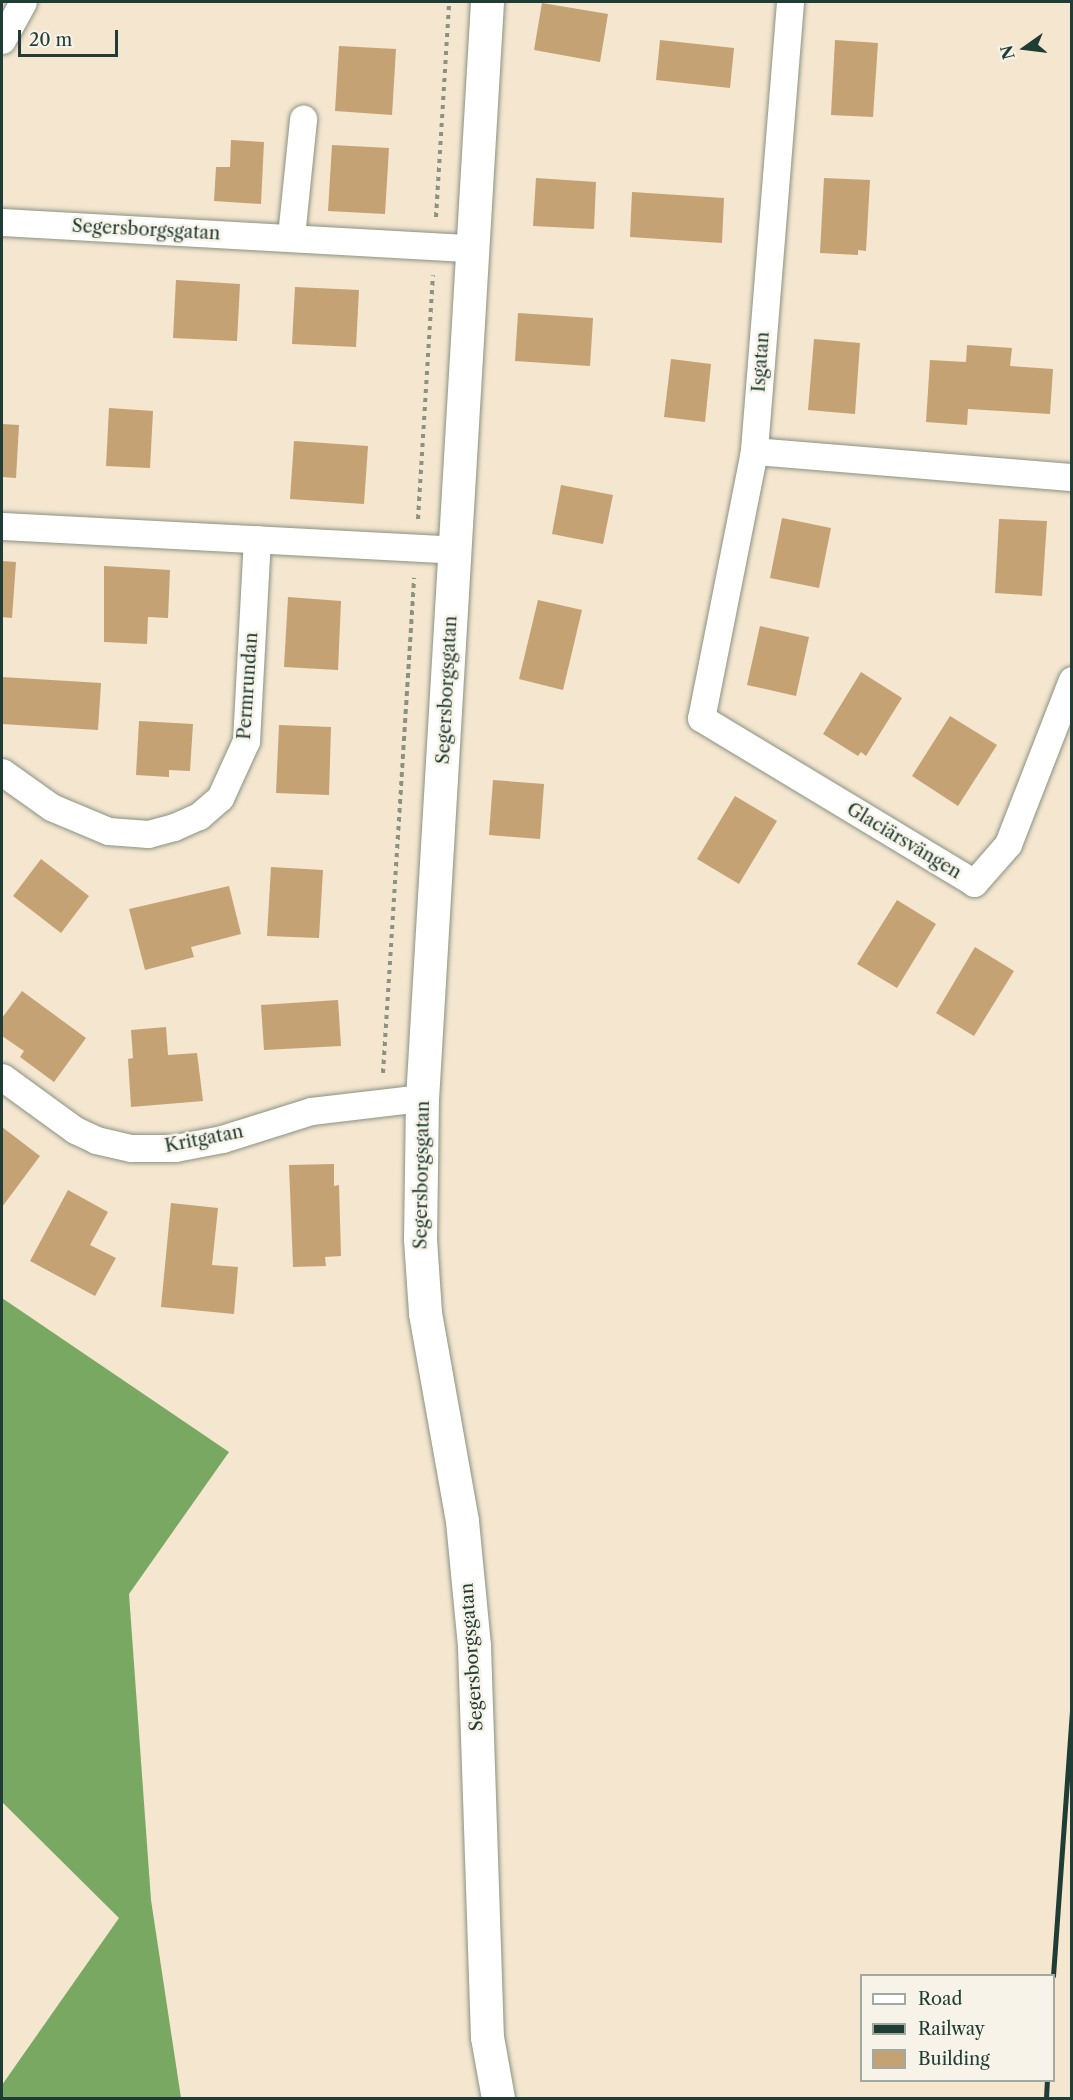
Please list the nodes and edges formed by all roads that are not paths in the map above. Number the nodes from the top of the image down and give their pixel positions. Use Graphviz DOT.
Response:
graph roads {
  1 [pos="23,2"];
  2 [pos="487,2"];
  3 [pos="790,2"];
  4 [pos="2,40"];
  5 [pos="303,119"];
  6 [pos="2,222"];
  7 [pos="291,236"];
  8 [pos="470,248"];
  9 [pos="754,451"];
  10 [pos="1071,477"];
  11 [pos="2,526"];
  12 [pos="257,539"];
  13 [pos="456,550"];
  14 [pos="1071,680"];
  15 [pos="701,718"];
  16 [pos="2,772"];
  17 [pos="2,1077"];
  18 [pos="422,1098"];
  19 [pos="498,2098"];
  1 -- 4 [label="street"];
  2 -- 8 [label="street, Segersborgsgatan"];
  3 -- 9 [label="street, Isgatan"];
  5 -- 7 [label="street"];
  6 -- 7 [label="street, Segersborgsgatan"];
  7 -- 8 [label="street, Segersborgsgatan"];
  8 -- 13 [label="street, Segersborgsgatan"];
  9 -- 10 [label="street"];
  9 -- 15 [label="street, Isgatan"];
  11 -- 12 [label="street"];
  12 -- 13 [label="street"];
  12 -- 16 [label="street, Permrundan"];
  13 -- 18 [label="street, Segersborgsgatan"];
  14 -- 15 [label="street, Glaciärsvängen"];
  17 -- 18 [label="street, Kritgatan"];
  18 -- 19 [label="street, Segersborgsgatan"];
}
